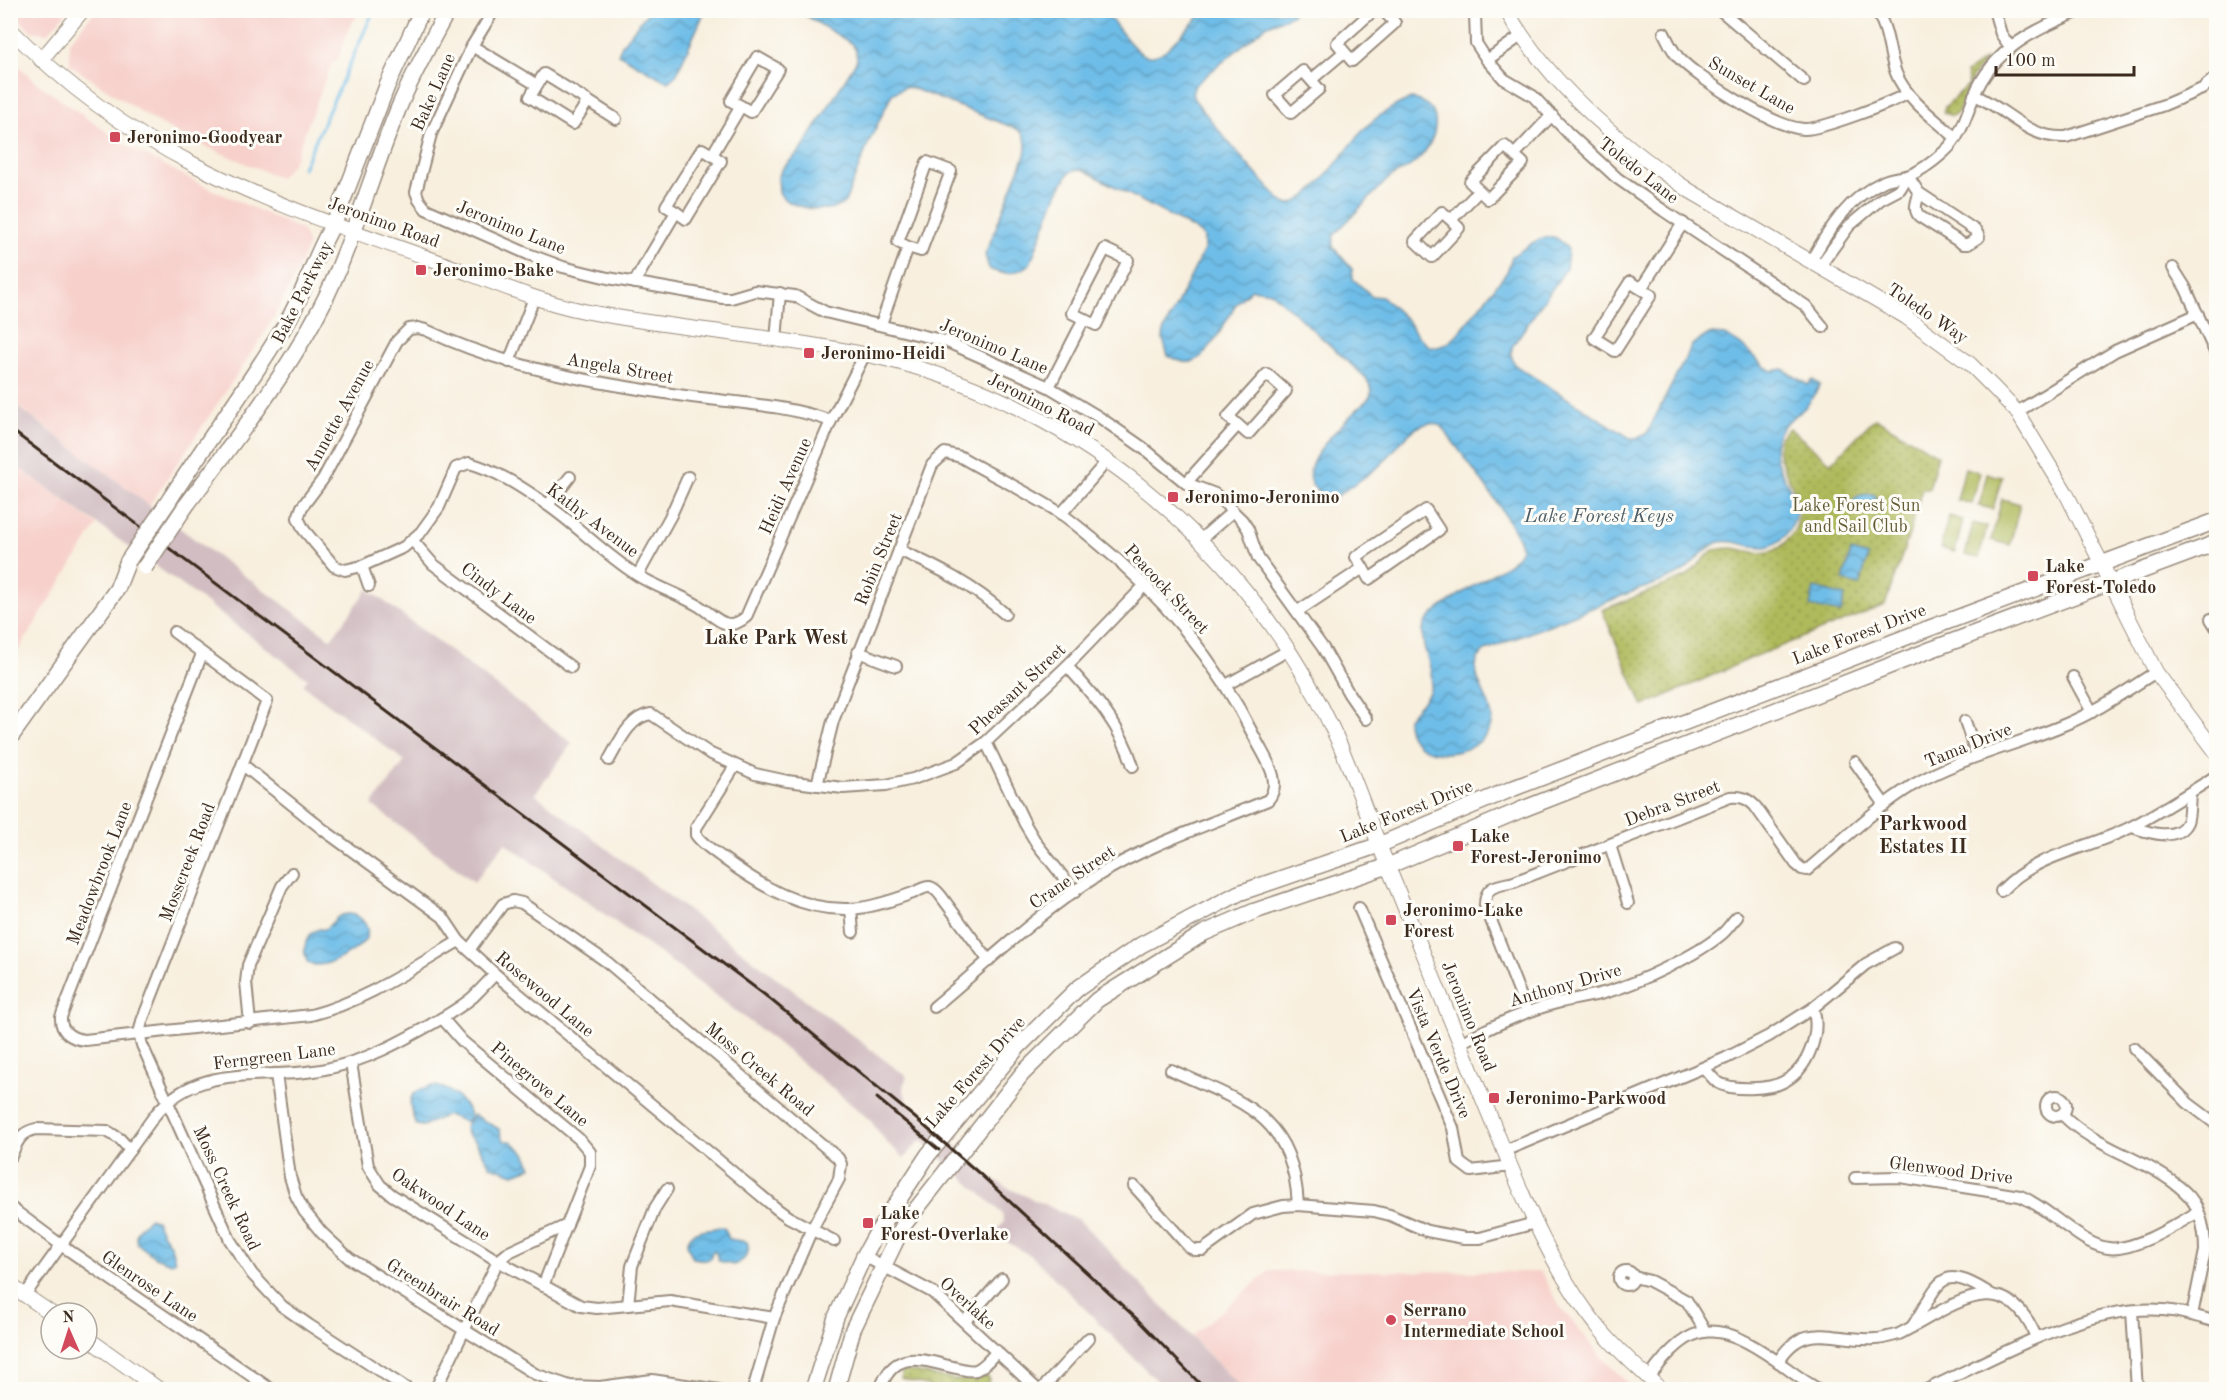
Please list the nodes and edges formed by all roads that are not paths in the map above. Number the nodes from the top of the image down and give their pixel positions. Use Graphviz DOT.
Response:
graph roads {
  1 [pos="83,10"];
  2 [pos="422,10"];
  3 [pos="448,10"];
  4 [pos="494,10"];
  5 [pos="1374,10"];
  6 [pos="1472,10"];
  7 [pos="1506,10"];
  8 [pos="1720,10"];
  9 [pos="1994,10"];
  10 [pos="2082,10"];
  11 [pos="1388,12"];
  12 [pos="1879,13"];
  13 [pos="10,29"];
  14 [pos="1664,33"];
  15 [pos="1521,36"];
  16 [pos="472,46"];
  17 [pos="2011,48"];
  18 [pos="1344,52"];
  19 [pos="41,60"];
  20 [pos="1487,60"];
  21 [pos="2217,76"];
  22 [pos="1311,80"];
  23 [pos="1804,81"];
  24 [pos="537,86"];
  25 [pos="1908,93"];
  26 [pos="1974,95"];
  27 [pos="588,101"];
  28 [pos="741,106"];
  29 [pos="1552,115"];
  30 [pos="616,119"];
  31 [pos="1956,138"];
  32 [pos="1514,154"];
  33 [pos="712,155"];
  34 [pos="1908,176"];
  35 [pos="1479,191"];
  36 [pos="416,192"];
  37 [pos="1919,193"];
  38 [pos="676,212"];
  39 [pos="1451,220"];
  40 [pos="334,223"];
  41 [pos="1683,223"];
  42 [pos="354,232"];
  43 [pos="909,247"];
  44 [pos="1816,263"];
  45 [pos="2173,268"];
  46 [pos="634,283"];
  47 [pos="1641,289"];
  48 [pos="780,294"];
  49 [pos="534,298"];
  50 [pos="2198,315"];
  51 [pos="1084,319"];
  52 [pos="881,324"];
  53 [pos="1823,327"];
  54 [pos="409,329"];
  55 [pos="776,340"];
  56 [pos="865,354"];
  57 [pos="2217,354"];
  58 [pos="509,362"];
  59 [pos="1049,387"];
  60 [pos="2017,412"];
  61 [pos="831,421"];
  62 [pos="1238,425"];
  63 [pos="945,453"];
  64 [pos="1107,461"];
  65 [pos="570,477"];
  66 [pos="688,477"];
  67 [pos="1186,483"];
  68 [pos="548,505"];
  69 [pos="1233,511"];
  70 [pos="1061,513"];
  71 [pos="2217,521"];
  72 [pos="1200,540"];
  73 [pos="413,541"];
  74 [pos="2217,543"];
  75 [pos="899,550"];
  76 [pos="2101,564"];
  77 [pos="362,566"];
  78 [pos="1363,568"];
  79 [pos="638,575"];
  80 [pos="2112,583"];
  81 [pos="1145,585"];
  82 [pos="369,586"];
  83 [pos="117,589"];
  84 [pos="1298,611"];
  85 [pos="1005,614"];
  86 [pos="732,625"];
  87 [pos="174,632"];
  88 [pos="1289,650"];
  89 [pos="858,652"];
  90 [pos="202,654"];
  91 [pos="896,666"];
  92 [pos="1067,666"];
  93 [pos="571,667"];
  94 [pos="2156,672"];
  95 [pos="2073,676"];
  96 [pos="1226,685"];
  97 [pos="2091,712"];
  98 [pos="1366,719"];
  99 [pos="1965,721"];
  100 [pos="10,738"];
  101 [pos="986,742"];
  102 [pos="2217,752"];
  103 [pos="1977,756"];
  104 [pos="609,760"];
  105 [pos="1855,762"];
  106 [pos="243,765"];
  107 [pos="735,766"];
  108 [pos="1133,766"];
  109 [pos="2217,776"];
  110 [pos="817,785"];
  111 [pos="1275,786"];
  112 [pos="2190,793"];
  113 [pos="1885,805"];
  114 [pos="2132,826"];
  115 [pos="1379,845"];
  116 [pos="1610,845"];
  117 [pos="1388,866"];
  118 [pos="1807,870"];
  119 [pos="292,873"];
  120 [pos="2001,891"];
  121 [pos="1075,892"];
  122 [pos="1628,903"];
  123 [pos="1359,908"];
  124 [pos="851,909"];
  125 [pos="1737,916"];
  126 [pos="853,932"];
  127 [pos="459,941"];
  128 [pos="1895,948"];
  129 [pos="469,950"];
  130 [pos="989,961"];
  131 [pos="495,974"];
  132 [pos="934,1007"];
  133 [pos="1813,1008"];
  134 [pos="1527,1012"];
  135 [pos="442,1018"];
  136 [pos="250,1023"];
  137 [pos="139,1035"];
  138 [pos="1460,1043"];
  139 [pos="2134,1048"];
  140 [pos="351,1063"];
  141 [pos="1704,1068"];
  142 [pos="1171,1070"];
  143 [pos="276,1074"];
  144 [pos="168,1101"];
  145 [pos="2062,1114"];
  146 [pos="2217,1124"];
  147 [pos="130,1150"];
  148 [pos="1504,1151"];
  149 [pos="10,1158"];
  150 [pos="1511,1166"];
  151 [pos="1856,1178"];
  152 [pos="1134,1186"];
  153 [pos="667,1189"];
  154 [pos="1298,1205"];
  155 [pos="10,1208"];
  156 [pos="2198,1212"];
  157 [pos="1535,1223"];
  158 [pos="567,1225"];
  159 [pos="812,1229"];
  160 [pos="834,1240"];
  161 [pos="61,1245"];
  162 [pos="864,1256"];
  163 [pos="498,1261"];
  164 [pos="883,1265"];
  165 [pos="1634,1277"];
  166 [pos="1002,1279"];
  167 [pos="10,1285"];
  168 [pos="543,1286"];
  169 [pos="25,1295"];
  170 [pos="1992,1295"];
  171 [pos="39,1305"];
  172 [pos="628,1305"];
  173 [pos="2132,1311"];
  174 [pos="2192,1316"];
  175 [pos="774,1318"];
  176 [pos="964,1321"];
  177 [pos="2217,1322"];
  178 [pos="1911,1328"];
  179 [pos="465,1330"];
  180 [pos="1705,1331"];
  181 [pos="2036,1337"];
  182 [pos="1089,1338"];
  183 [pos="99,1346"];
  184 [pos="997,1351"];
  185 [pos="1778,1362"];
  186 [pos="1648,1378"];
  187 [pos="160,1389"];
  188 [pos="272,1389"];
  189 [pos="409,1389"];
  190 [pos="435,1389"];
  191 [pos="719,1389"];
  192 [pos="753,1389"];
  193 [pos="813,1389"];
  194 [pos="836,1389"];
  195 [pos="880,1389"];
  196 [pos="1040,1389"];
  197 [pos="1661,1389"];
  198 [pos="1820,1389"];
  199 [pos="1926,1389"];
  200 [pos="2137,1389"];
  1 -- 19 [label="main road"];
  2 -- 40 [label="main road, Bake Parkway"];
  3 -- 42 [label="main road, Bake Parkway"];
  4 -- 16 [label="street, Bake Lane"];
  5 -- 18 [label="street"];
  6 -- 20 [label="street, Toledo Lane"];
  7 -- 15 [label="main road, Toledo Way"];
  8 -- 23 [label="street"];
  9 -- 17 [label="street"];
  10 -- 17 [label="street"];
  11 -- 18 [label="street"];
  12 -- 25 [label="street"];
  13 -- 19 [label="main road, Jeronimo Road"];
  14 -- 25 [label="street, Sunset Lane"];
  15 -- 20 [label="street"];
  15 -- 44 [label="main road, Toledo Way"];
  16 -- 24 [label="street"];
  16 -- 36 [label="street, Bake Lane"];
  17 -- 26 [label="street"];
  18 -- 22 [label="street"];
  19 -- 40 [label="main road, Jeronimo Road"];
  20 -- 29 [label="street, Toledo Lane"];
  21 -- 26 [label="street"];
  24 -- 27 [label="street"];
  24 -- 27 [label="street"];
  25 -- 31 [label="street"];
  26 -- 31 [label="street"];
  27 -- 30 [label="street"];
  28 -- 28 [label="street"];
  28 -- 33 [label="street"];
  29 -- 32 [label="street"];
  29 -- 41 [label="street, Toledo Lane"];
  31 -- 34 [label="street"];
  32 -- 35 [label="street"];
  32 -- 35 [label="street"];
  33 -- 38 [label="street"];
  33 -- 38 [label="street"];
  34 -- 37 [label="street"];
  34 -- 44 [label="street"];
  35 -- 39 [label="street"];
  36 -- 46 [label="street, Jeronimo Lane"];
  37 -- 37 [label="street"];
  38 -- 46 [label="street"];
  40 -- 42 [label="main road, Jeronimo Road"];
  40 -- 83 [label="main road, Bake Parkway, bridge"];
  41 -- 47 [label="street"];
  41 -- 53 [label="street, Toledo Lane"];
  42 -- 49 [label="main road, Jeronimo Road"];
  42 -- 83 [label="main road, Bake Parkway, bridge"];
  43 -- 43 [label="street"];
  43 -- 52 [label="street"];
  44 -- 60 [label="main road, Toledo Way"];
  45 -- 50 [label="street"];
  46 -- 48 [label="street, Jeronimo Lane"];
  47 -- 47 [label="street"];
  48 -- 52 [label="street, Jeronimo Lane"];
  48 -- 55 [label="street"];
  49 -- 55 [label="main road, Jeronimo Road"];
  49 -- 58 [label="street"];
  50 -- 57 [label="street"];
  50 -- 60 [label="street"];
  51 -- 51 [label="street"];
  51 -- 59 [label="street"];
  52 -- 59 [label="street, Jeronimo Lane"];
  54 -- 58 [label="street, Angela Street"];
  54 -- 77 [label="street, Annette Avenue"];
  55 -- 56 [label="main road, Jeronimo Road"];
  56 -- 61 [label="street, Heidi Avenue"];
  56 -- 64 [label="main road, Jeronimo Road"];
  58 -- 61 [label="street, Angela Street"];
  59 -- 67 [label="street, Jeronimo Lane"];
  60 -- 76 [label="main road, Toledo Way"];
  61 -- 86 [label="street, Heidi Avenue"];
  62 -- 62 [label="street"];
  62 -- 67 [label="street"];
  63 -- 70 [label="street, Peacock Street"];
  63 -- 75 [label="street, Robin Street"];
  64 -- 70 [label="street"];
  64 -- 72 [label="main road, Jeronimo Road"];
  65 -- 68 [label="street"];
  66 -- 79 [label="street"];
  67 -- 69 [label="street, Jeronimo Lane"];
  68 -- 73 [label="street, Kathy Avenue"];
  68 -- 79 [label="street, Kathy Avenue"];
  69 -- 72 [label="street"];
  69 -- 84 [label="street, Jeronimo Lane"];
  70 -- 81 [label="street, Peacock Street"];
  71 -- 76 [label="main road, Lake Forest Drive"];
  72 -- 88 [label="main road, Jeronimo Road"];
  73 -- 77 [label="street"];
  73 -- 93 [label="street, Cindy Lane"];
  74 -- 80 [label="main road, Lake Forest Drive"];
  75 -- 85 [label="street"];
  75 -- 89 [label="street, Robin Street"];
  76 -- 80 [label="main road, Toledo Way"];
  76 -- 115 [label="main road, Lake Forest Drive"];
  77 -- 82 [label="street"];
  78 -- 78 [label="street"];
  78 -- 84 [label="street"];
  79 -- 86 [label="street, Kathy Avenue"];
  80 -- 94 [label="main road, Toledo Way"];
  80 -- 117 [label="main road, Lake Forest Drive"];
  81 -- 92 [label="street, Pheasant Street"];
  81 -- 96 [label="street, Peacock Street"];
  83 -- 100 [label="main road, Bake Parkway"];
  84 -- 98 [label="street, Jeronimo Lane"];
  87 -- 90 [label="street"];
  88 -- 96 [label="street"];
  88 -- 115 [label="main road, Jeronimo Road"];
  89 -- 91 [label="street"];
  89 -- 110 [label="street, Robin Street"];
  90 -- 106 [label="street, Mosscreek Road"];
  90 -- 137 [label="street, Meadowbrook Lane"];
  92 -- 101 [label="street, Pheasant Street"];
  92 -- 108 [label="street"];
  94 -- 97 [label="street, Tama Drive"];
  94 -- 102 [label="main road, Toledo Way"];
  95 -- 97 [label="street"];
  96 -- 111 [label="street, Peacock Street"];
  97 -- 103 [label="street, Tama Drive"];
  99 -- 103 [label="street"];
  101 -- 110 [label="street, Pheasant Street"];
  101 -- 121 [label="street"];
  103 -- 113 [label="street, Tama Drive"];
  104 -- 107 [label="street, Pheasant Street"];
  105 -- 113 [label="street"];
  106 -- 127 [label="street, Rosewood Lane"];
  106 -- 137 [label="street, Mosscreek Road"];
  107 -- 110 [label="street, Pheasant Street"];
  107 -- 124 [label="street"];
  109 -- 112 [label="street"];
  111 -- 121 [label="street, Crane Street"];
  112 -- 114 [label="street"];
  112 -- 114 [label="street"];
  113 -- 118 [label="street, Tama Drive"];
  114 -- 120 [label="street"];
  115 -- 117 [label="main road, Jeronimo Road"];
  115 -- 162 [label="main road, Lake Forest Drive"];
  116 -- 118 [label="street, Debra Street"];
  116 -- 122 [label="street"];
  116 -- 134 [label="street, Debra Street"];
  117 -- 138 [label="main road, Jeronimo Road"];
  117 -- 164 [label="main road, Lake Forest Drive"];
  119 -- 136 [label="street"];
  121 -- 130 [label="street, Crane Street"];
  123 -- 150 [label="street, Vista Verde Drive"];
  124 -- 126 [label="street"];
  124 -- 130 [label="street"];
  125 -- 134 [label="street, Anthony Drive"];
  127 -- 129 [label="street, Rosewood Lane"];
  127 -- 136 [label="street, Meadowbrook Lane"];
  128 -- 133 [label="street"];
  129 -- 131 [label="street, Rosewood Lane"];
  129 -- 159 [label="street, Moss Creek Road"];
  130 -- 132 [label="street, Crane Street"];
  131 -- 135 [label="street, Ferngreen Lane"];
  131 -- 159 [label="street, Rosewood Lane"];
  133 -- 141 [label="street"];
  133 -- 141 [label="street"];
  134 -- 138 [label="street, Anthony Drive"];
  135 -- 140 [label="street, Ferngreen Lane"];
  135 -- 158 [label="street, Pinegrove Lane"];
  136 -- 137 [label="street, Meadowbrook Lane"];
  137 -- 144 [label="street"];
  138 -- 148 [label="main road, Jeronimo Road"];
  139 -- 146 [label="street"];
  140 -- 143 [label="street, Ferngreen Lane"];
  140 -- 163 [label="street, Oakwood Lane"];
  141 -- 148 [label="street"];
  142 -- 154 [label="street"];
  143 -- 144 [label="street, Ferngreen Lane"];
  143 -- 179 [label="street, Greenbrair Road"];
  144 -- 147 [label="street, Ferngreen Lane"];
  144 -- 189 [label="street, Moss Creek Road"];
  145 -- 156 [label="street"];
  147 -- 149 [label="street"];
  147 -- 161 [label="street, Ferngreen Lane"];
  148 -- 150 [label="main road, Jeronimo Road"];
  150 -- 157 [label="main road, Jeronimo Road"];
  151 -- 156 [label="street, Glenwood Drive"];
  152 -- 154 [label="street"];
  153 -- 172 [label="street"];
  154 -- 157 [label="street"];
  155 -- 161 [label="street, Glenrose Lane"];
  156 -- 174 [label="street"];
  157 -- 186 [label="main road, Jeronimo Road"];
  158 -- 163 [label="street"];
  158 -- 168 [label="street, Pinegrove Lane"];
  159 -- 160 [label="street, Rosewood Lane"];
  159 -- 175 [label="street, Moss Creek Road"];
  161 -- 169 [label="street, Ferngreen Lane"];
  161 -- 188 [label="street, Glenrose Lane"];
  162 -- 164 [label="street, Overlake"];
  162 -- 193 [label="main road, Lake Forest Drive"];
  163 -- 168 [label="street, Oakwood Lane"];
  163 -- 179 [label="street, Oakwood Lane"];
  164 -- 176 [label="street, Overlake"];
  164 -- 194 [label="main road, Lake Forest Drive"];
  165 -- 180 [label="street"];
  166 -- 176 [label="street"];
  167 -- 169 [label="main road"];
  168 -- 172 [label="street, Oakwood Lane"];
  169 -- 171 [label="main road"];
  170 -- 178 [label="street"];
  170 -- 178 [label="street"];
  170 -- 181 [label="street"];
  172 -- 175 [label="street, Oakwood Lane"];
  173 -- 174 [label="street"];
  173 -- 181 [label="street"];
  173 -- 200 [label="street"];
  174 -- 177 [label="street"];
  175 -- 192 [label="street, Moss Creek Road"];
  176 -- 184 [label="street, Overlake"];
  178 -- 185 [label="street"];
  179 -- 190 [label="street, Oakwood Lane"];
  179 -- 191 [label="street, Greenbrair Road"];
  180 -- 185 [label="street"];
  180 -- 186 [label="street"];
  181 -- 199 [label="street"];
  182 -- 196 [label="street"];
  183 -- 187 [label="main road"];
  184 -- 195 [label="street"];
  184 -- 196 [label="street, Overlake"];
  185 -- 198 [label="street"];
  186 -- 197 [label="main road, Jeronimo Road"];
}
